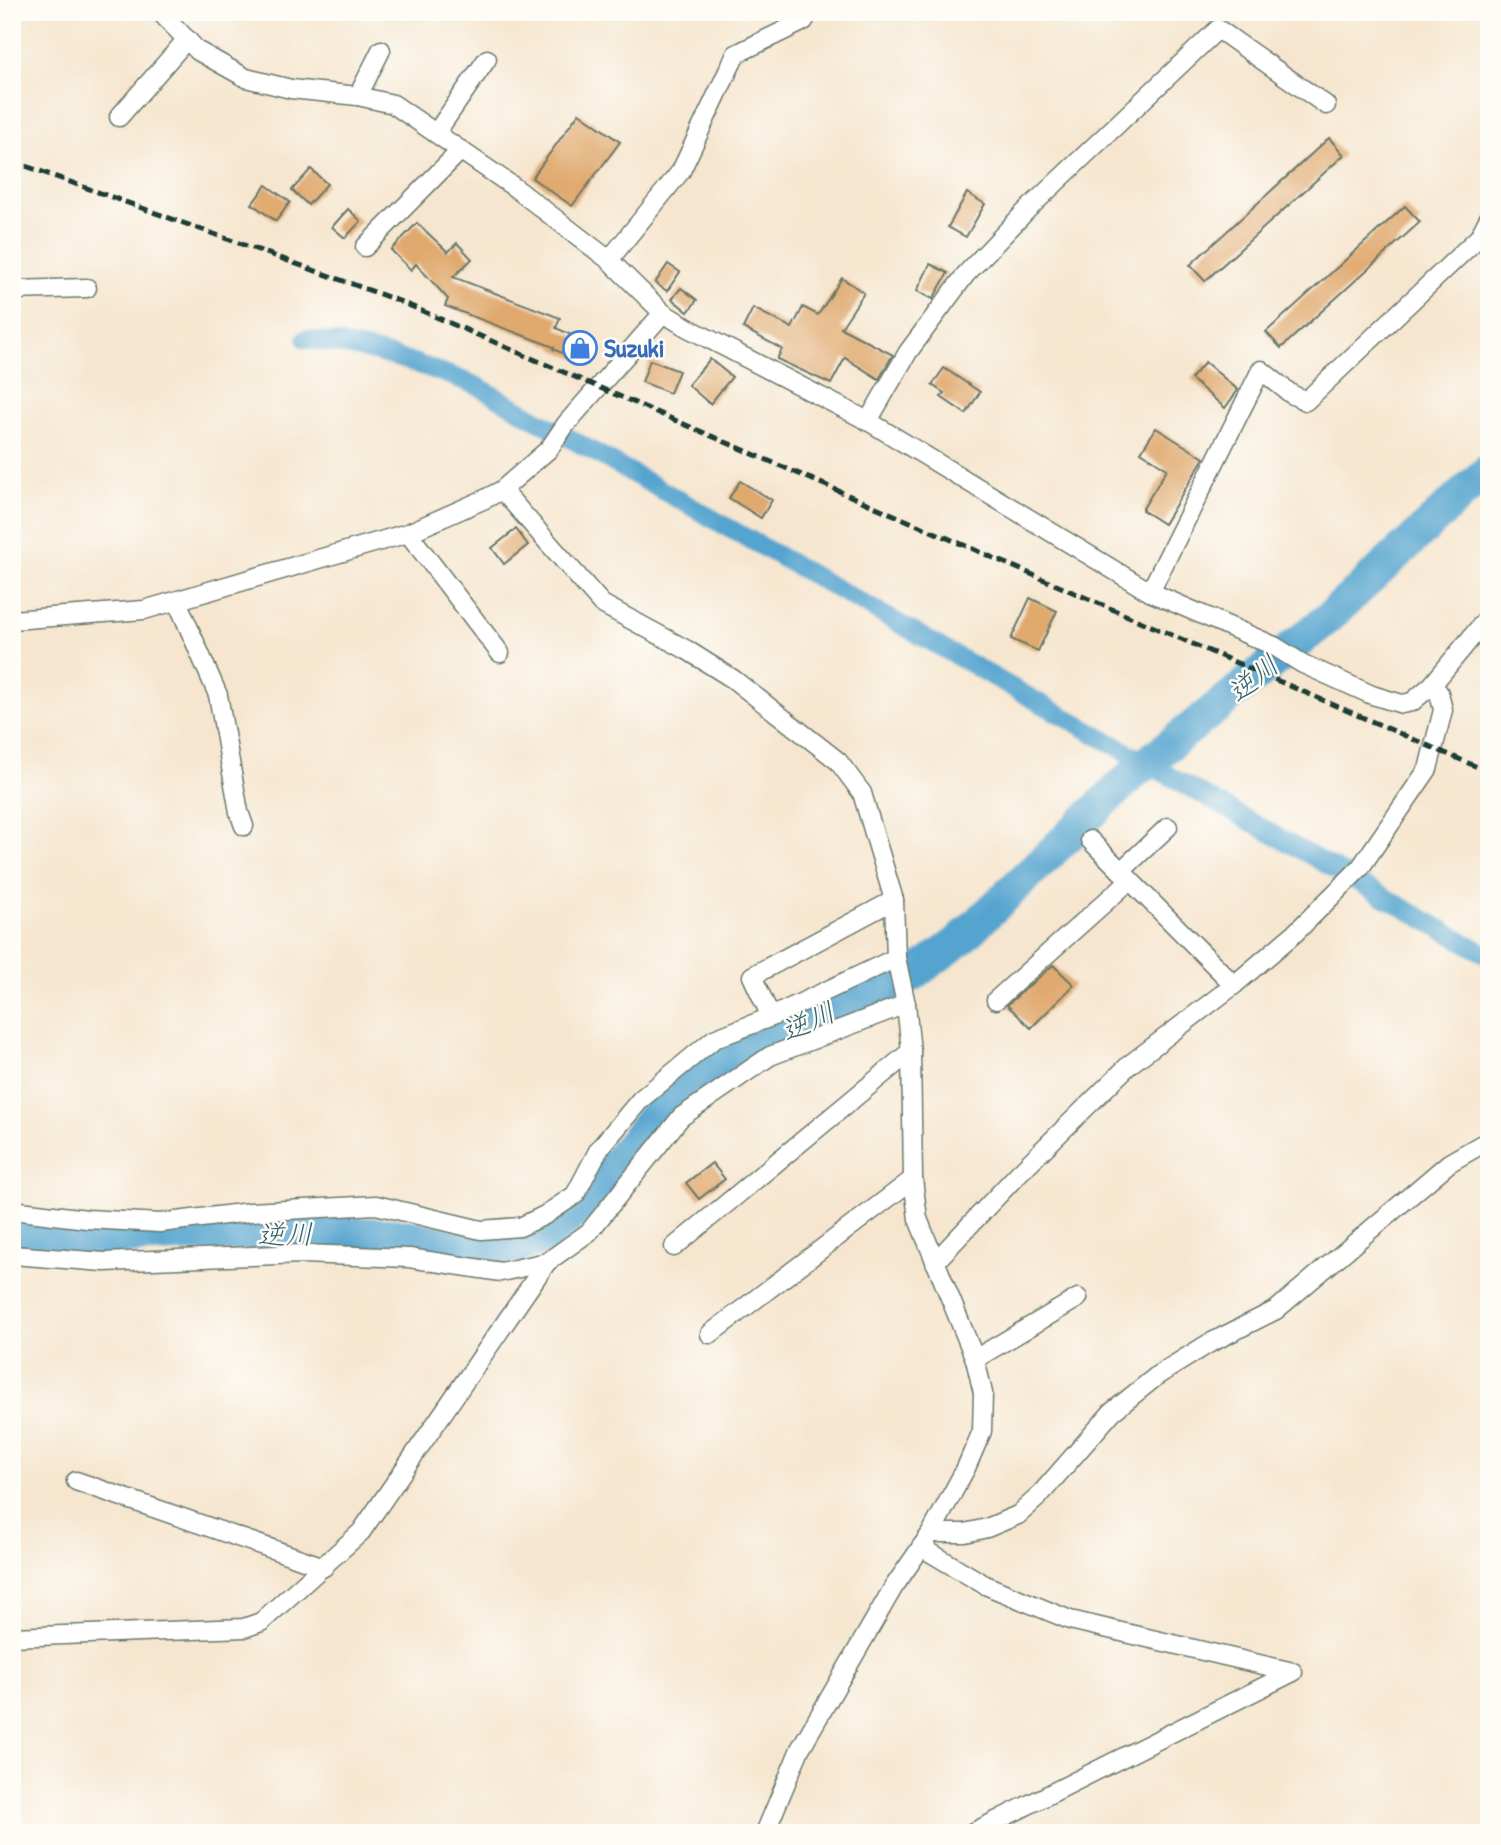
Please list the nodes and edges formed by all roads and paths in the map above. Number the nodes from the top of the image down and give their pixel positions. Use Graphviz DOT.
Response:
graph roads {
  1 [pos="160,12"];
  2 [pos="809,12"];
  3 [pos="187,39"];
  4 [pos="381,50"];
  5 [pos="487,59"];
  6 [pos="358,96"];
  7 [pos="1326,105"];
  8 [pos="119,117"];
  9 [pos="436,133"];
  10 [pos="461,150"];
  11 [pos="1489,218"];
  12 [pos="365,247"];
  13 [pos="609,260"];
  14 [pos="87,288"];
  15 [pos="12,290"];
  16 [pos="663,313"];
  17 [pos="868,421"];
  18 [pos="502,490"];
  19 [pos="408,533"];
  20 [pos="1150,592"];
  21 [pos="177,601"];
  22 [pos="1489,616"];
  23 [pos="12,620"];
  24 [pos="500,653"];
  25 [pos="1432,685"];
  26 [pos="244,826"];
  27 [pos="1168,827"];
  28 [pos="1090,840"];
  29 [pos="1126,875"];
  30 [pos="894,900"];
  31 [pos="898,961"];
  32 [pos="1234,985"];
  33 [pos="905,996"];
  34 [pos="996,1000"];
  35 [pos="771,1017"];
  36 [pos="911,1051"];
  37 [pos="1489,1140"];
  38 [pos="913,1179"];
  39 [pos="12,1210"];
  40 [pos="674,1247"];
  41 [pos="12,1255"];
  42 [pos="547,1262"];
  43 [pos="935,1262"];
  44 [pos="1078,1298"];
  45 [pos="710,1334"];
  46 [pos="975,1359"];
  47 [pos="76,1481"];
  48 [pos="926,1540"];
  49 [pos="324,1567"];
  50 [pos="12,1637"];
  51 [pos="765,1833"];
  52 [pos="972,1833"];
  1 -- 3 [label="street"];
  2 -- 13 [label="street"];
  3 -- 6 [label="street"];
  3 -- 8 [label="street"];
  4 -- 6 [label="street"];
  5 -- 9 [label="street"];
  6 -- 9 [label="street"];
  7 -- 17 [label="street"];
  9 -- 10 [label="street"];
  10 -- 12 [label="street"];
  10 -- 13 [label="street"];
  11 -- 20 [label="street"];
  13 -- 16 [label="street"];
  14 -- 15 [label="street"];
  16 -- 17 [label="street"];
  16 -- 18 [label="street"];
  17 -- 20 [label="street"];
  18 -- 19 [label="street"];
  18 -- 30 [label="street"];
  19 -- 21 [label="street"];
  19 -- 24 [label="street"];
  20 -- 25 [label="street"];
  21 -- 23 [label="street"];
  21 -- 26 [label="street"];
  22 -- 25 [label="street"];
  25 -- 32 [label="street"];
  27 -- 29 [label="street"];
  28 -- 29 [label="street"];
  29 -- 32 [label="street"];
  29 -- 34 [label="street"];
  30 -- 31 [label="street"];
  30 -- 35 [label="street"];
  31 -- 33 [label="street"];
  31 -- 35 [label="street"];
  32 -- 43 [label="street"];
  33 -- 36 [label="street"];
  33 -- 42 [label="street"];
  35 -- 39 [label="street"];
  36 -- 38 [label="street"];
  36 -- 40 [label="street"];
  37 -- 48 [label="street"];
  38 -- 43 [label="street"];
  38 -- 45 [label="street"];
  41 -- 42 [label="street"];
  42 -- 49 [label="street"];
  43 -- 46 [label="street"];
  44 -- 46 [label="street"];
  46 -- 48 [label="street"];
  47 -- 49 [label="street"];
  48 -- 51 [label="street"];
  48 -- 52 [label="street"];
  49 -- 50 [label="street"];
}
